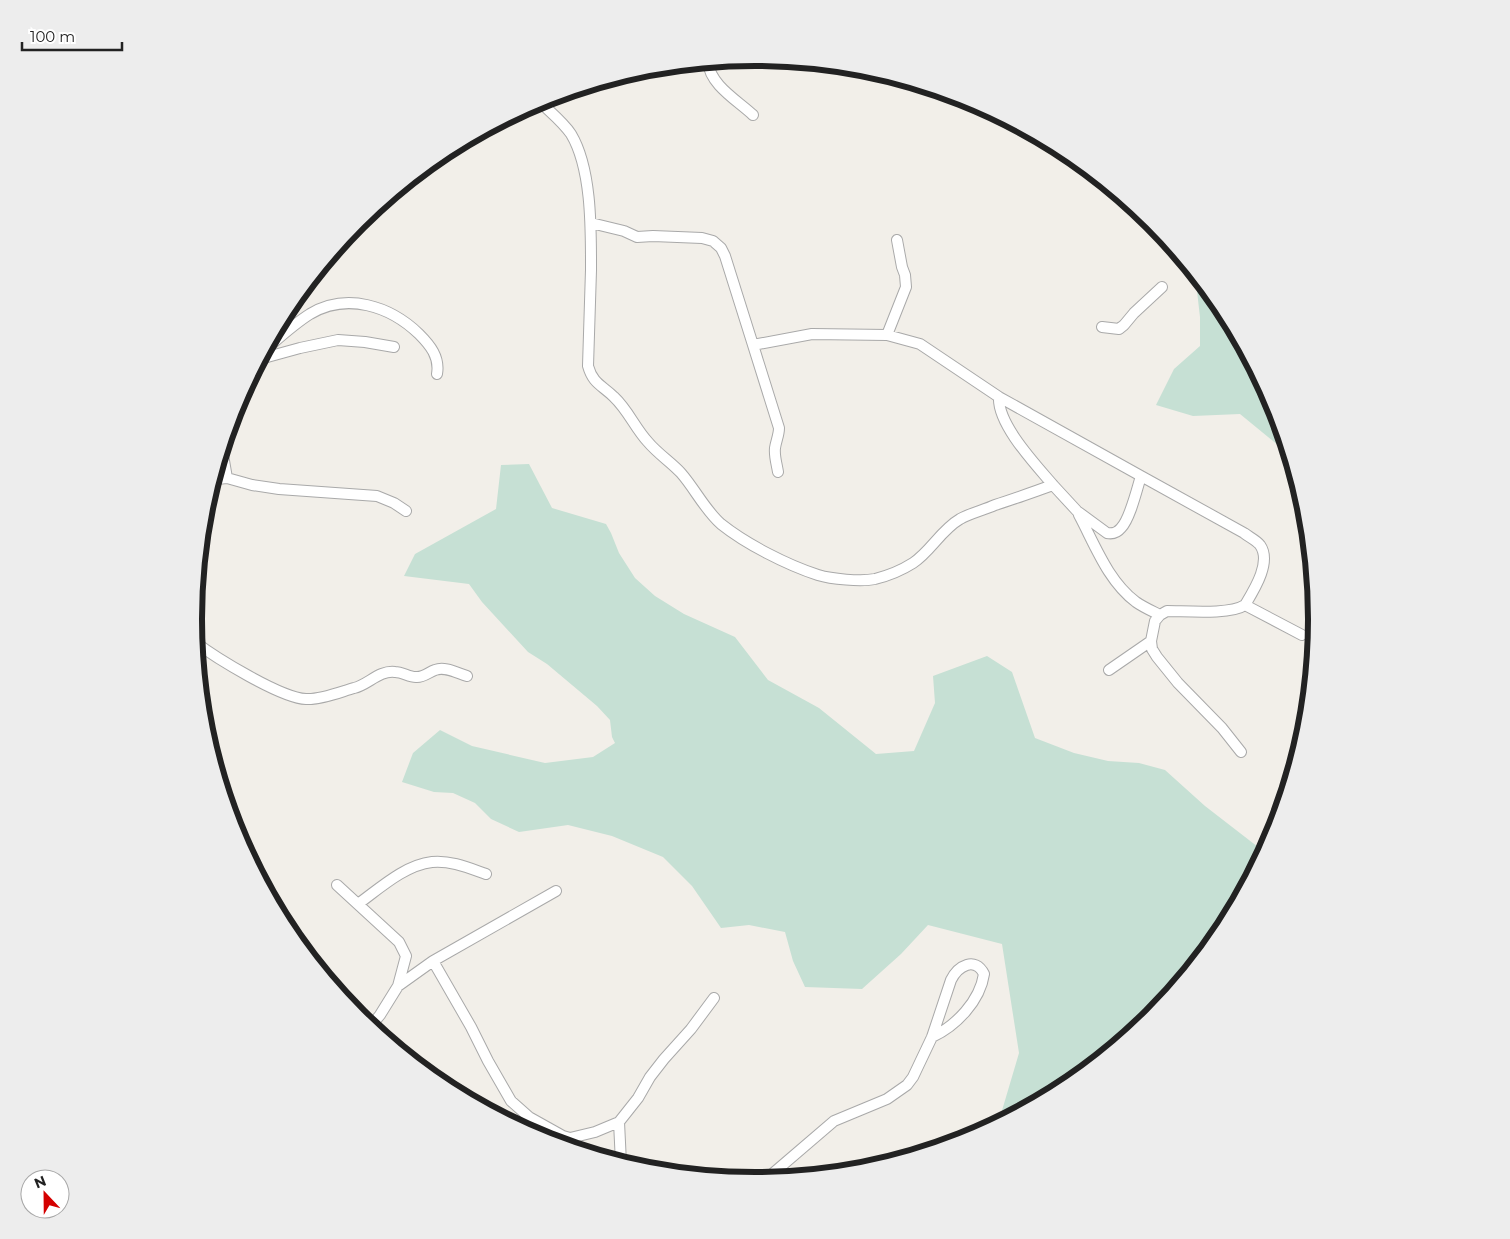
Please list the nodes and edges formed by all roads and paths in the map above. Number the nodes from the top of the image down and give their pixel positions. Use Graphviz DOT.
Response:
graph roads {
  1 [pos="709,68"];
  2 [pos="545,107"];
  3 [pos="753,114"];
  4 [pos="591,223"];
  5 [pos="897,240"];
  6 [pos="1162,287"];
  7 [pos="1102,327"];
  8 [pos="887,335"];
  9 [pos="279,338"];
  10 [pos="753,345"];
  11 [pos="394,347"];
  12 [pos="269,357"];
  13 [pos="437,374"];
  14 [pos="999,397"];
  15 [pos="225,464"];
  16 [pos="778,472"];
  17 [pos="1141,476"];
  18 [pos="227,478"];
  19 [pos="220,479"];
  20 [pos="1052,485"];
  21 [pos="406,511"];
  22 [pos="1077,511"];
  23 [pos="1245,605"];
  24 [pos="1160,614"];
  25 [pos="1302,635"];
  26 [pos="1151,641"];
  27 [pos="203,648"];
  28 [pos="1109,670"];
  29 [pos="467,676"];
  30 [pos="1241,752"];
  31 [pos="486,874"];
  32 [pos="337,885"];
  33 [pos="556,891"];
  34 [pos="358,904"];
  35 [pos="433,961"];
  36 [pos="398,986"];
  37 [pos="714,998"];
  38 [pos="375,1021"];
  39 [pos="932,1037"];
  40 [pos="618,1122"];
  41 [pos="620,1156"];
  42 [pos="774,1172"];
  1 -- 3 [label="street"];
  2 -- 4 [label="street"];
  4 -- 10 [label="street"];
  4 -- 20 [label="street"];
  5 -- 8 [label="street"];
  6 -- 7 [label="street"];
  8 -- 10 [label="street"];
  8 -- 14 [label="street"];
  9 -- 13 [label="street"];
  10 -- 16 [label="street"];
  11 -- 12 [label="street"];
  14 -- 17 [label="street"];
  14 -- 20 [label="street"];
  15 -- 18 [label="street"];
  17 -- 22 [label="street"];
  17 -- 23 [label="street"];
  18 -- 19 [label="street"];
  18 -- 21 [label="street"];
  20 -- 22 [label="street"];
  22 -- 24 [label="street"];
  23 -- 24 [label="street"];
  23 -- 25 [label="street"];
  24 -- 26 [label="street"];
  26 -- 28 [label="street"];
  26 -- 30 [label="street"];
  27 -- 29 [label="street"];
  31 -- 34 [label="street"];
  32 -- 34 [label="street"];
  33 -- 35 [label="street"];
  34 -- 36 [label="street"];
  35 -- 36 [label="street"];
  35 -- 40 [label="street"];
  36 -- 38 [label="street"];
  37 -- 40 [label="street"];
  39 -- 39 [label="street"];
  39 -- 42 [label="street"];
  40 -- 41 [label="street"];
}
